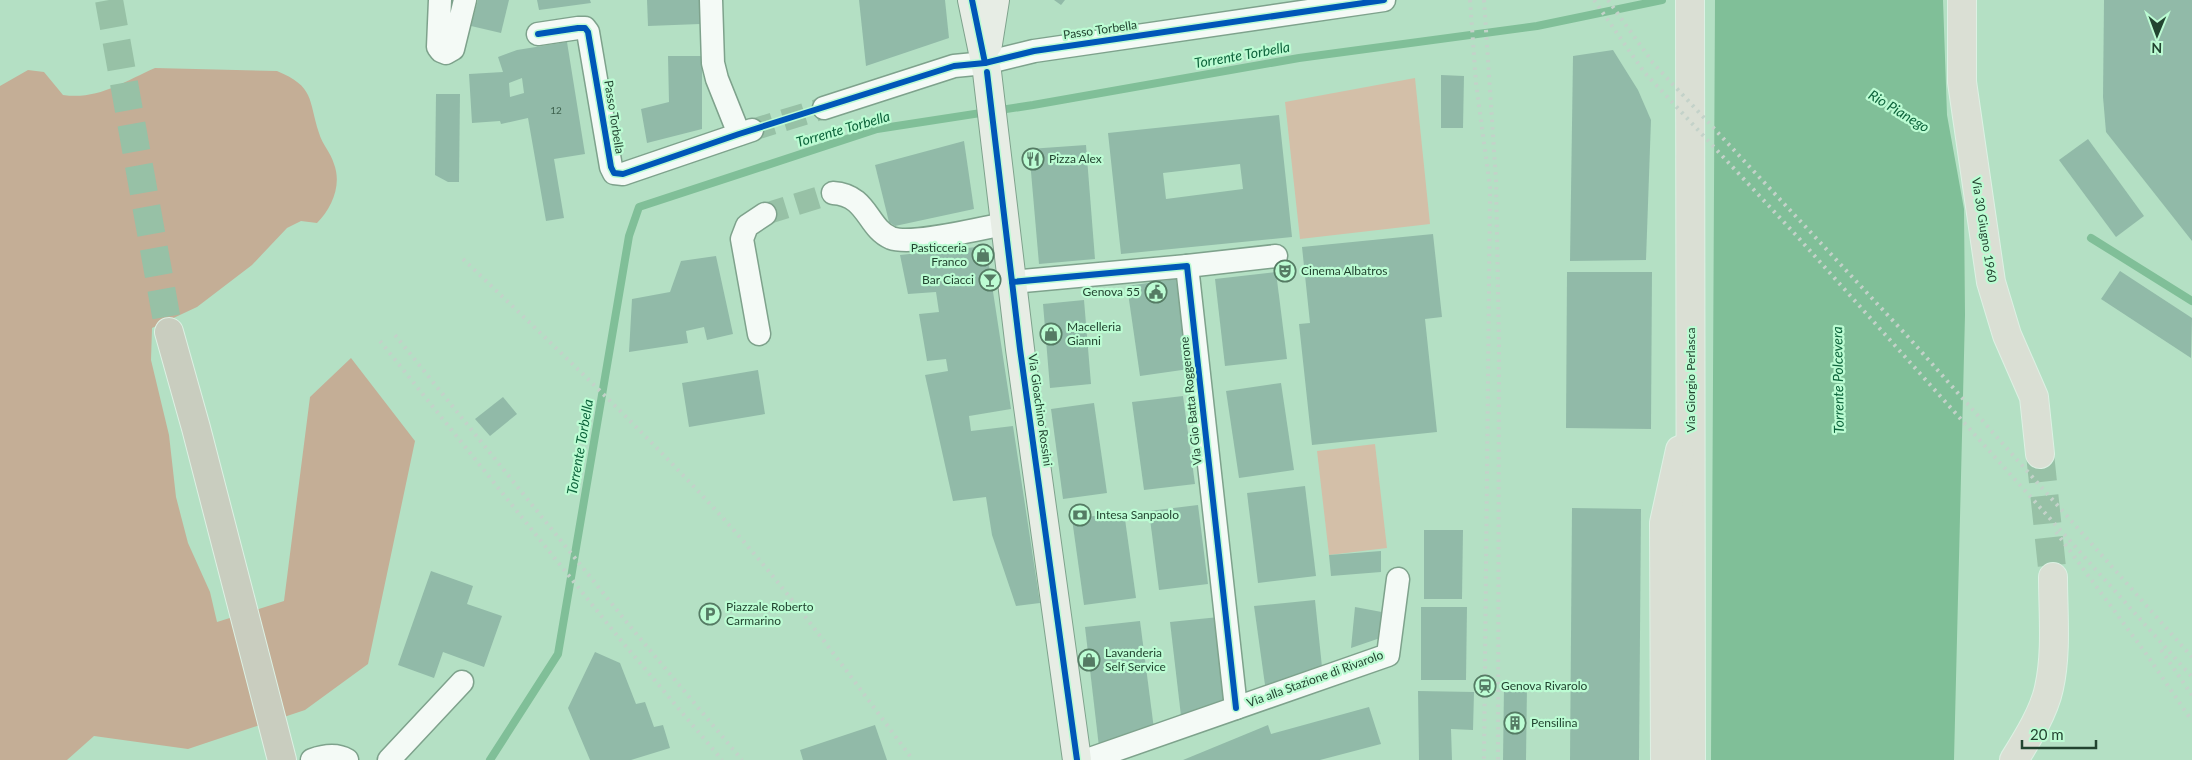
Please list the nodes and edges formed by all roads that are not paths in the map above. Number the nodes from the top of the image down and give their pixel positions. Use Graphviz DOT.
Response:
graph roads {
  1 [pos="440,0"];
  2 [pos="465,0"];
  3 [pos="711,0"];
  4 [pos="972,0"];
  5 [pos="995,0"];
  6 [pos="1384,0"];
  7 [pos="1962,0"];
  8 [pos="1690,13"];
  9 [pos="538,34"];
  10 [pos="986,68"];
  11 [pos="824,108"];
  12 [pos="834,193"];
  13 [pos="766,214"];
  14 [pos="1005,224"];
  15 [pos="1276,256"];
  16 [pos="1187,266"];
  17 [pos="1012,282"];
  18 [pos="168,332"];
  19 [pos="759,334"];
  20 [pos="1692,397"];
  21 [pos="2040,454"];
  22 [pos="2053,577"];
  23 [pos="1398,579"];
  24 [pos="462,682"];
  25 [pos="1236,708"];
  26 [pos="1070,718"];
  27 [pos="282,760"];
  28 [pos="312,760"];
  29 [pos="347,760"];
  30 [pos="389,760"];
  31 [pos="1060,760"];
  32 [pos="1077,760"];
  33 [pos="1087,760"];
  34 [pos="1666,760"];
  35 [pos="1691,760"];
  36 [pos="2014,760"];
  1 -- 2 [label="street"];
  3 -- 9 [label="street, Passo Torbella"];
  4 -- 10 [label="main road"];
  5 -- 10 [label="main road"];
  6 -- 10 [label="street, Passo Torbella"];
  7 -- 21 [label="main road, Via 30 Giugno 1960"];
  8 -- 20 [label="main road, Via Giorgio Perlasca"];
  10 -- 11 [label="street, Passo Torbella"];
  10 -- 14 [label="main road, Via Gioachino Rossini"];
  12 -- 14 [label="street"];
  13 -- 19 [label="street"];
  14 -- 17 [label="main road, Via Gioachino Rossini"];
  15 -- 16 [label="street"];
  16 -- 17 [label="street"];
  16 -- 25 [label="street, Via Gio Batta Roggerone"];
  17 -- 26 [label="main road, Via Gioachino Rossini"];
  18 -- 27 [label="highway"];
  20 -- 34 [label="main road"];
  20 -- 35 [label="main road, Via Giorgio Perlasca"];
  22 -- 36 [label="main road"];
  23 -- 25 [label="street, Via alla Stazione di Rivarolo"];
  24 -- 30 [label="street"];
  25 -- 33 [label="street, Via alla Stazione di Rivarolo"];
  26 -- 31 [label="main road"];
  26 -- 32 [label="main road, Via Gioachino Rossini"];
  28 -- 29 [label="street"];
}
